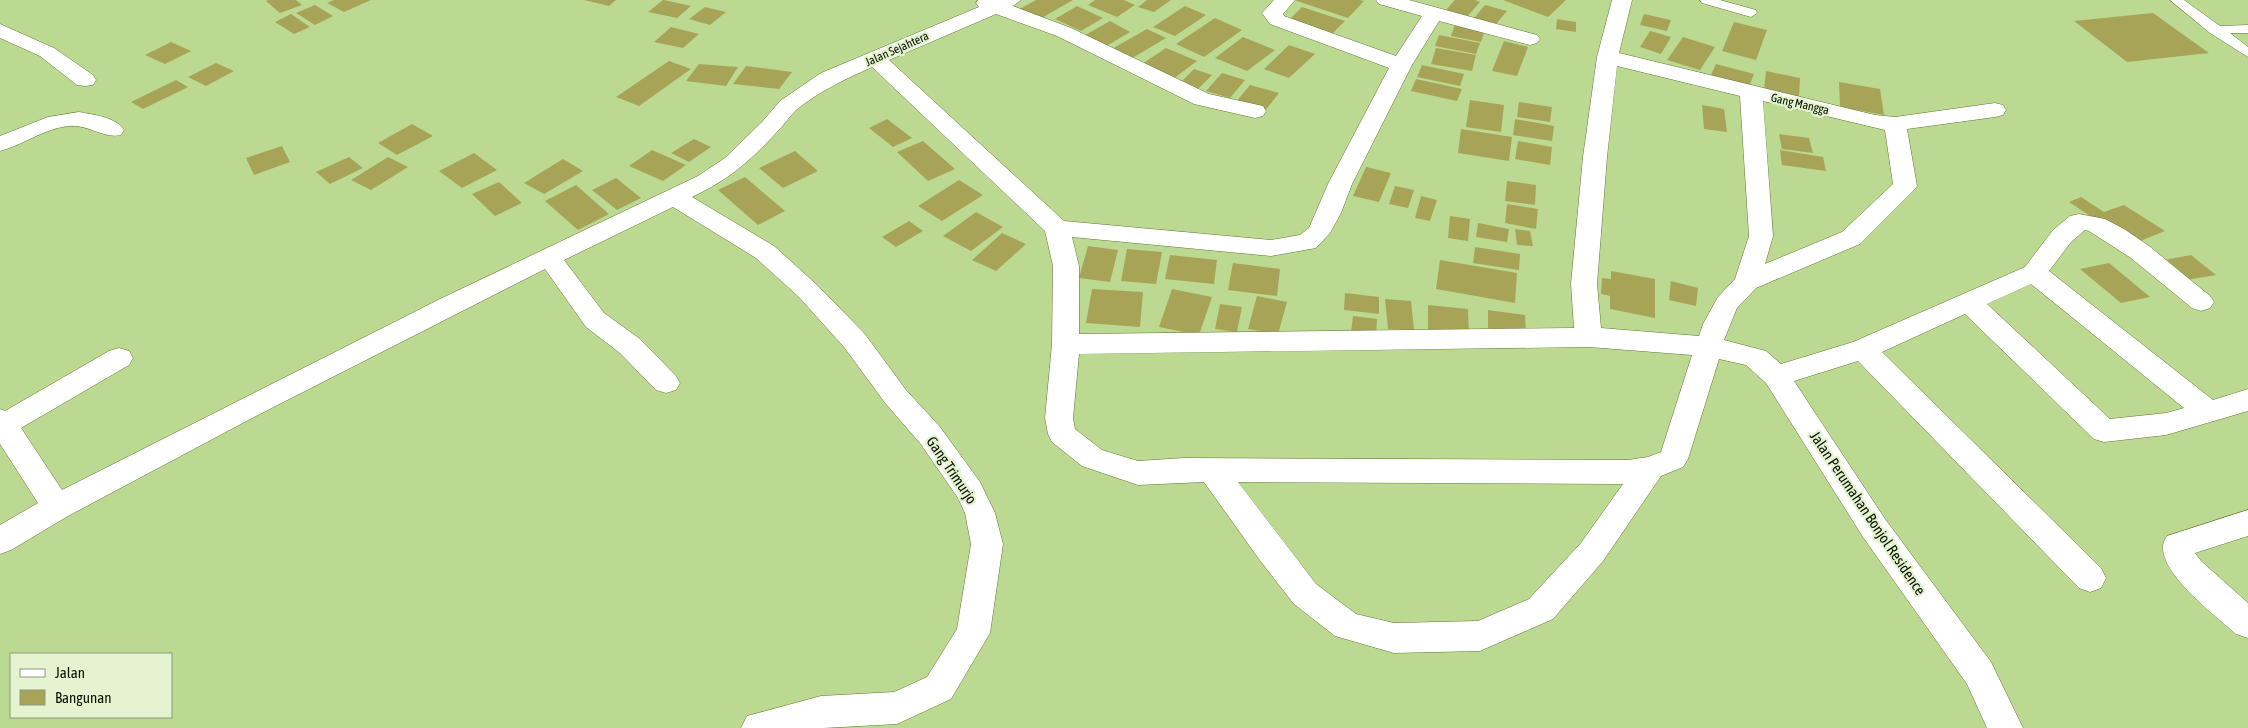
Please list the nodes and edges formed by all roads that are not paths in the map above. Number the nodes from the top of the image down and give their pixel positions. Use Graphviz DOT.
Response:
graph roads {
  1 [pos="1285,0"];
  2 [pos="1386,0"];
  3 [pos="1622,0"];
  4 [pos="1706,0"];
  5 [pos="2176,0"];
  6 [pos="994,2"];
  7 [pos="1434,13"];
  8 [pos="1751,13"];
  9 [pos="2248,29"];
  10 [pos="0,30"];
  11 [pos="2215,30"];
  12 [pos="1530,39"];
  13 [pos="2248,53"];
  14 [pos="1608,57"];
  15 [pos="876,58"];
  16 [pos="1401,65"];
  17 [pos="85,80"];
  18 [pos="1751,91"];
  19 [pos="1995,110"];
  20 [pos="1256,111"];
  21 [pos="1895,124"];
  22 [pos="113,130"];
  23 [pos="0,144"];
  24 [pos="674,197"];
  25 [pos="1057,228"];
  26 [pos="549,257"];
  27 [pos="2034,273"];
  28 [pos="1746,282"];
  29 [pos="1968,302"];
  30 [pos="2201,302"];
  31 [pos="1589,337"];
  32 [pos="1066,344"];
  33 [pos="1708,347"];
  34 [pos="1863,349"];
  35 [pos="119,358"];
  36 [pos="1776,376"];
  37 [pos="666,383"];
  38 [pos="2248,400"];
  39 [pos="2209,412"];
  40 [pos="2,423"];
  41 [pos="1652,468"];
  42 [pos="1212,470"];
  43 [pos="57,507"];
  44 [pos="2248,523"];
  45 [pos="0,541"];
  46 [pos="2090,578"];
  47 [pos="2248,624"];
  48 [pos="759,728"];
  49 [pos="2005,728"];
  1 -- 16 [label="street"];
  2 -- 7 [label="street"];
  3 -- 14 [label="street"];
  4 -- 8 [label="lane"];
  5 -- 11 [label="lane"];
  6 -- 15 [label="street, Jalan Sejahtera"];
  6 -- 20 [label="street"];
  7 -- 12 [label="street"];
  7 -- 16 [label="street"];
  9 -- 11 [label="lane"];
  10 -- 17 [label="street"];
  11 -- 13 [label="lane"];
  14 -- 18 [label="street, Gang Mangga"];
  14 -- 31 [label="street"];
  15 -- 24 [label="street, Jalan Sejahtera"];
  15 -- 25 [label="street"];
  16 -- 25 [label="street"];
  18 -- 21 [label="street, Gang Mangga"];
  18 -- 28 [label="street"];
  19 -- 21 [label="street, Gang Mangga"];
  21 -- 28 [label="street"];
  22 -- 23 [label="street"];
  24 -- 26 [label="street, Jalan Sejahtera"];
  24 -- 48 [label="street, Gang Trimurjo"];
  25 -- 32 [label="street"];
  26 -- 37 [label="street"];
  26 -- 43 [label="street, Jalan Sejahtera"];
  27 -- 29 [label="street"];
  27 -- 30 [label="street"];
  27 -- 39 [label="street"];
  28 -- 33 [label="street"];
  29 -- 34 [label="street"];
  29 -- 39 [label="street"];
  31 -- 32 [label="street, Jalan Perumahan Bonjol Residence"];
  31 -- 33 [label="street, Jalan Perumahan Bonjol Residence"];
  32 -- 42 [label="street"];
  33 -- 36 [label="street, Jalan Perumahan Bonjol Residence"];
  33 -- 41 [label="street"];
  34 -- 36 [label="street"];
  34 -- 46 [label="street"];
  35 -- 40 [label="street"];
  36 -- 49 [label="street, Jalan Perumahan Bonjol Residence"];
  38 -- 39 [label="street"];
  40 -- 43 [label="street"];
  41 -- 42 [label="street"];
  41 -- 42 [label="street"];
  43 -- 45 [label="street, Jalan Sejahtera"];
  44 -- 47 [label="street"];
}
